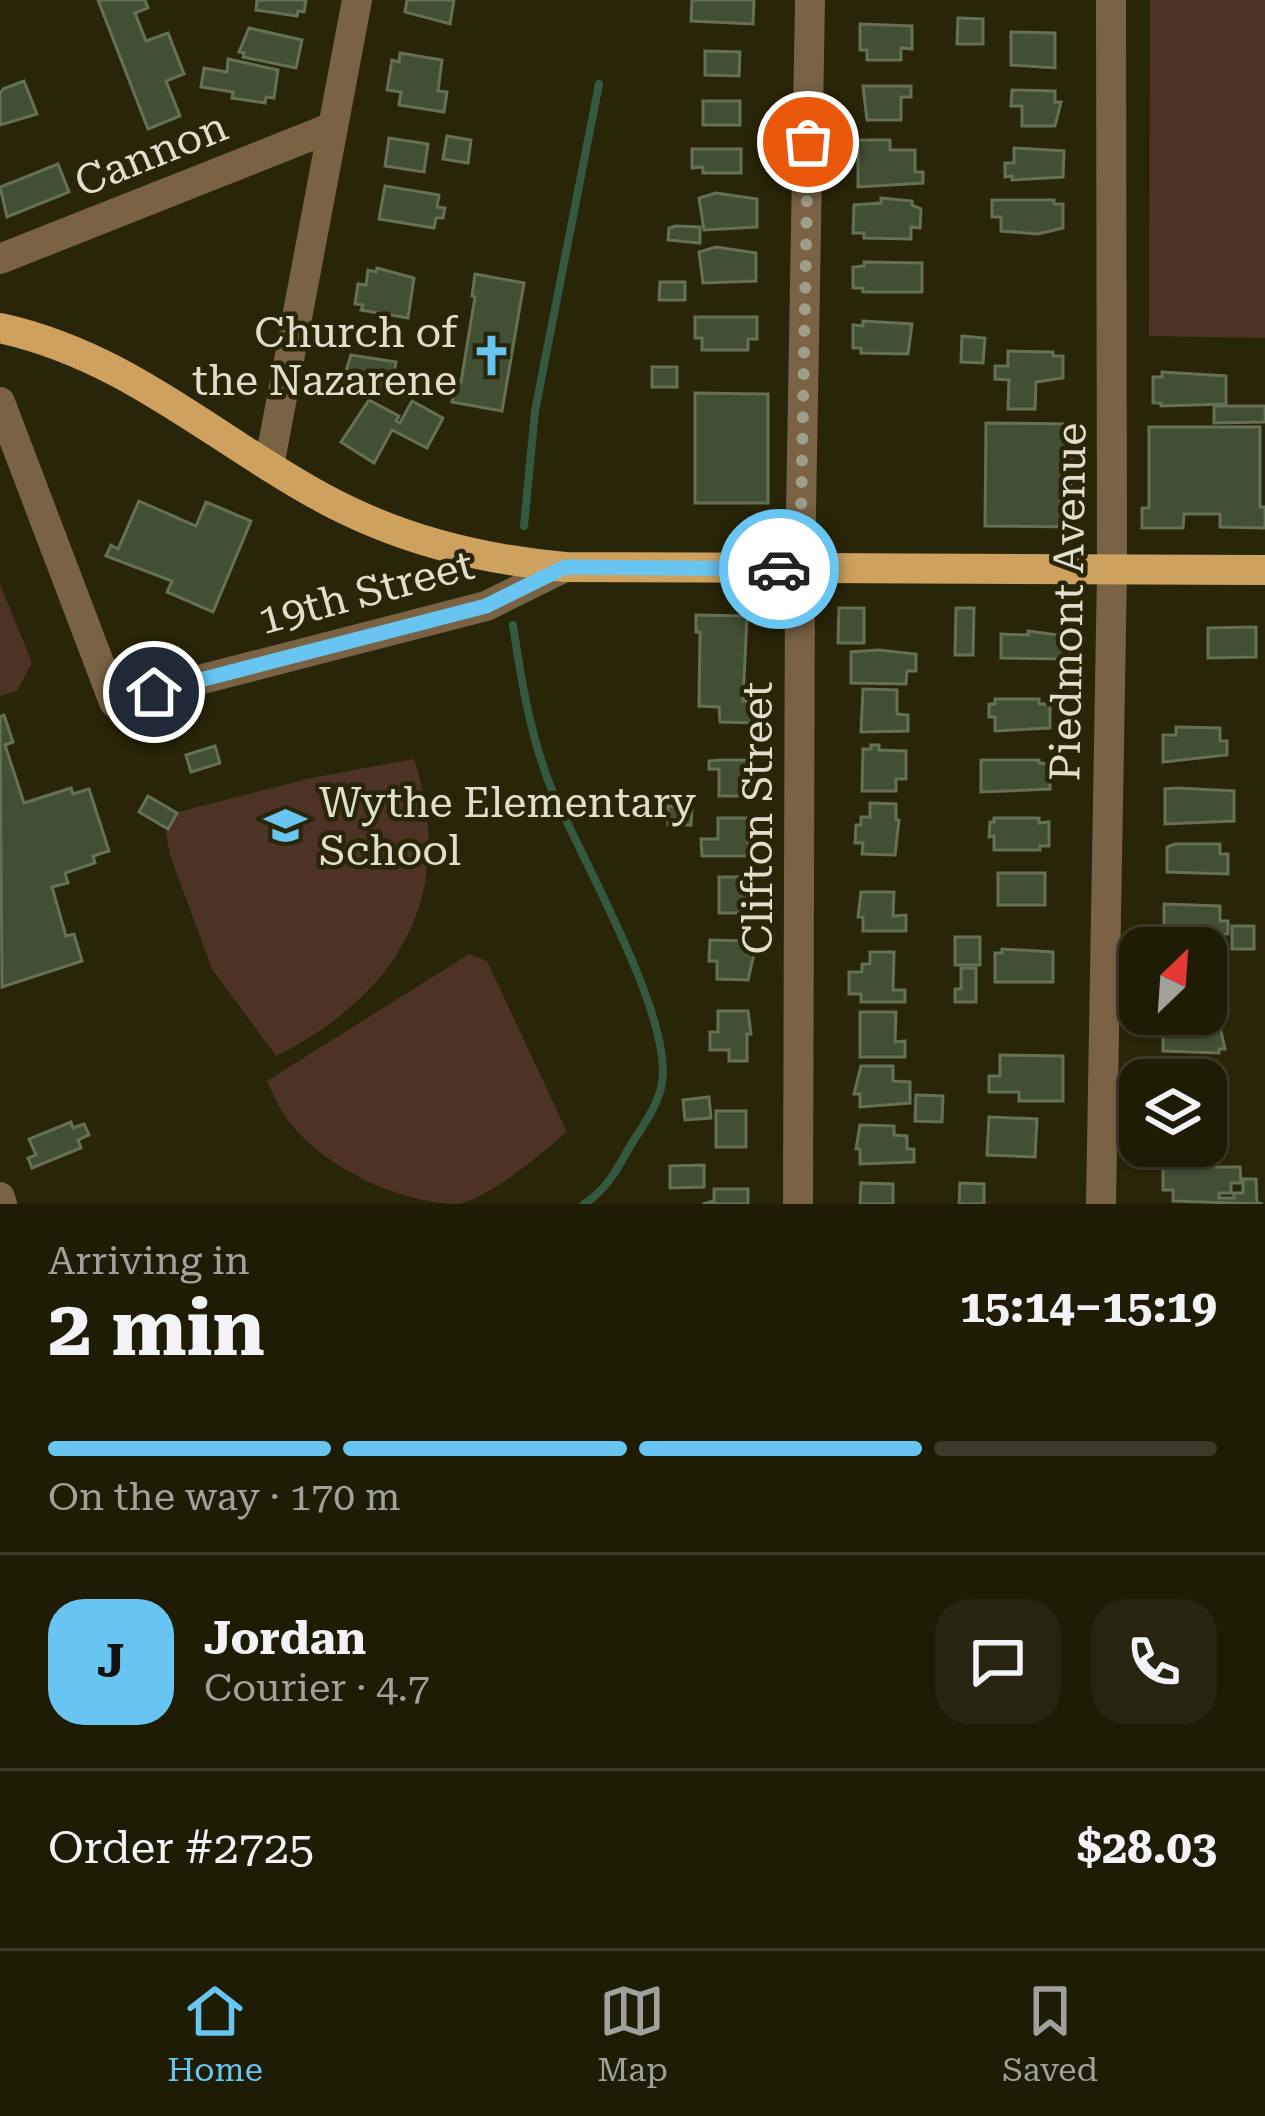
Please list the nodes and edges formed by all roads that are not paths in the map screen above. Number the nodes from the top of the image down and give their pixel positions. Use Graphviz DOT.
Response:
graph roads {
  1 [pos="357,0"];
  2 [pos="810,0"];
  3 [pos="1111,0"];
  4 [pos="333,127"];
  5 [pos="0,259"];
  6 [pos="0,328"];
  7 [pos="0,402"];
  8 [pos="269,466"];
  9 [pos="565,567"];
  10 [pos="800,569"];
  11 [pos="1265,570"];
  12 [pos="1112,571"];
  13 [pos="798,1204"];
  14 [pos="1101,1204"];
  1 -- 4 [label="street"];
  2 -- 10 [label="street, Clifton Street"];
  3 -- 12 [label="street, Piedmont Avenue"];
  4 -- 5 [label="street, Cannon"];
  4 -- 8 [label="street"];
  6 -- 8 [label="main road"];
  7 -- 9 [label="street, 19th Street"];
  8 -- 9 [label="main road"];
  9 -- 10 [label="main road"];
  10 -- 12 [label="main road"];
  10 -- 13 [label="street, Clifton Street"];
  11 -- 12 [label="main road"];
  12 -- 14 [label="street, Piedmont Avenue"];
}
